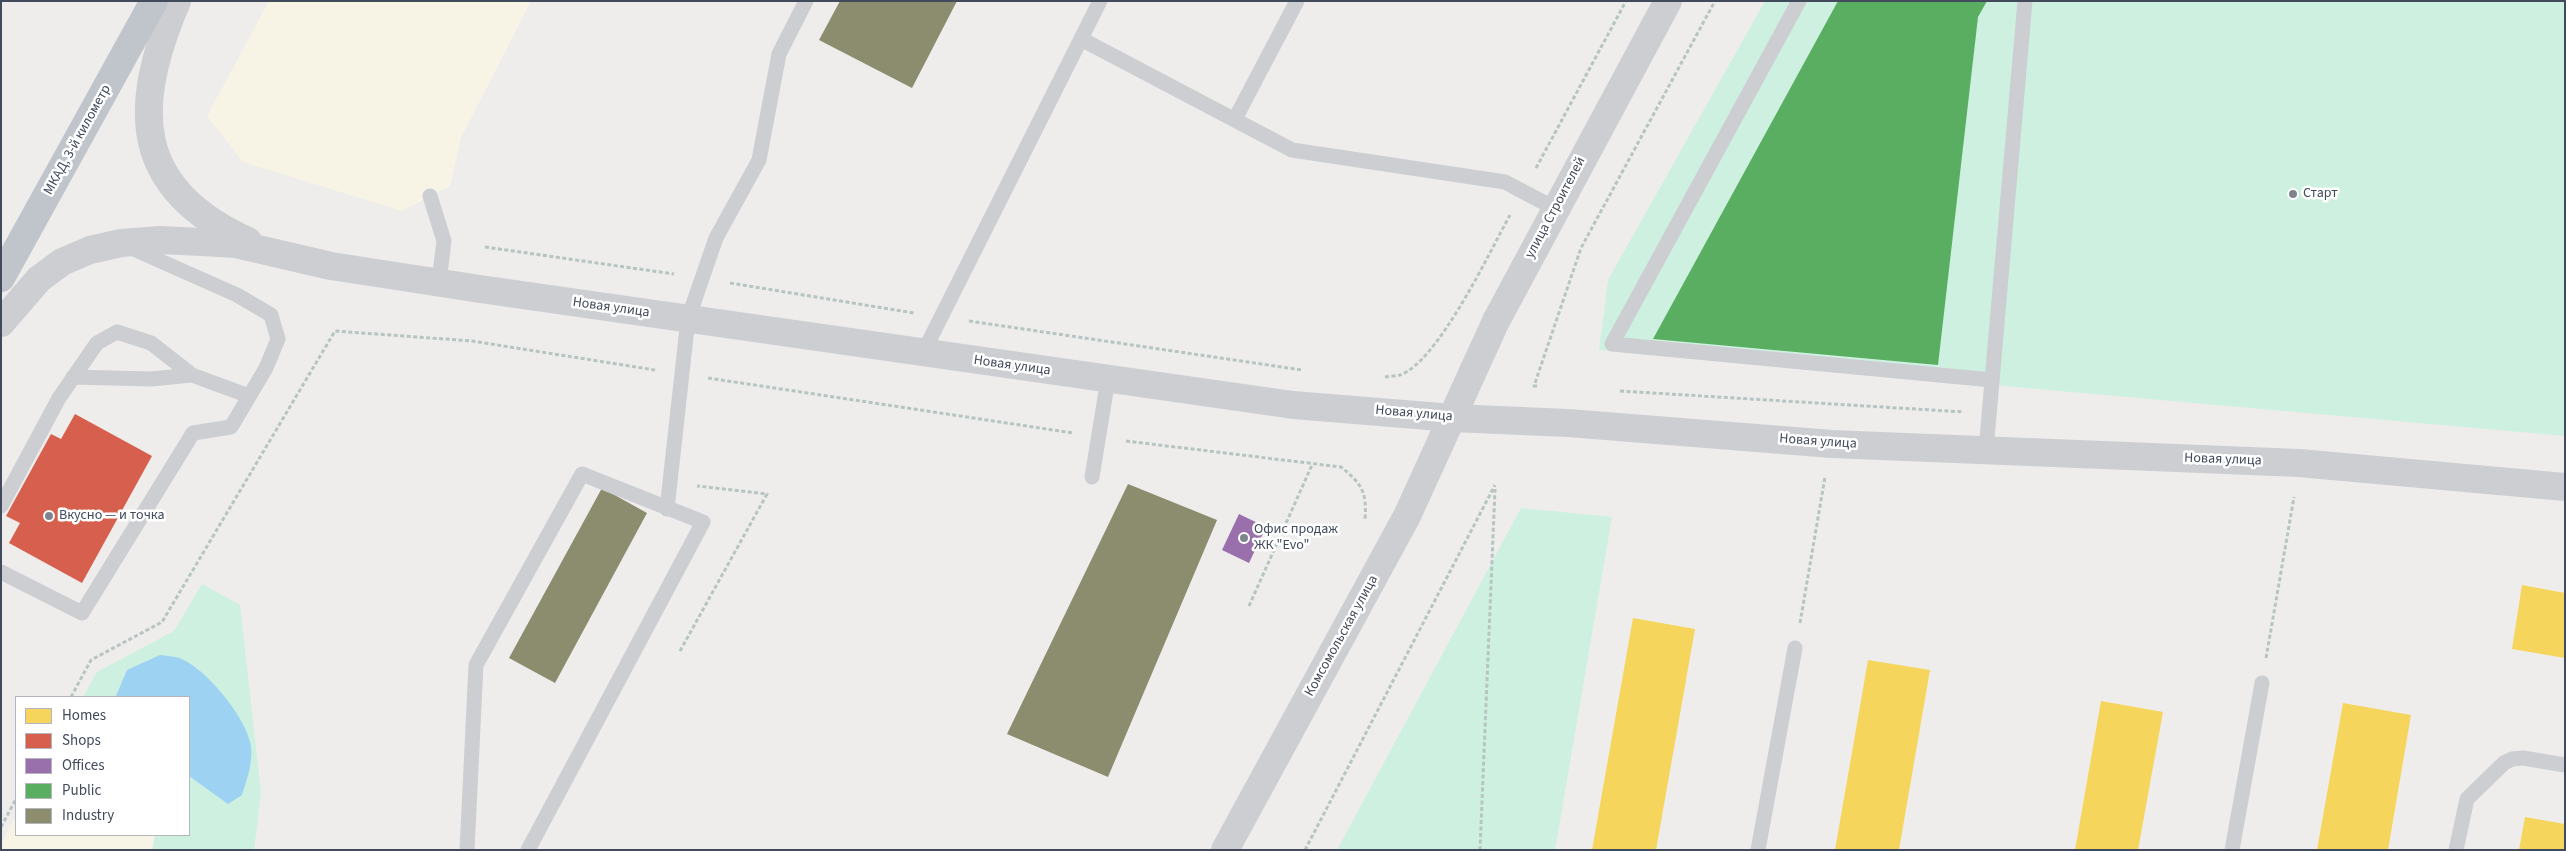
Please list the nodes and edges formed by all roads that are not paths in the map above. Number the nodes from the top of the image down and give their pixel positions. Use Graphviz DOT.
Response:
graph roads {
  1 [pos="154,1"];
  2 [pos="177,1"];
  3 [pos="806,1"];
  4 [pos="1100,1"];
  5 [pos="1296,1"];
  6 [pos="1668,1"];
  7 [pos="1798,1"];
  8 [pos="2025,1"];
  9 [pos="1081,39"];
  10 [pos="1236,119"];
  11 [pos="430,196"];
  12 [pos="1556,209"];
  13 [pos="121,243"];
  14 [pos="273,252"];
  15 [pos="1,278"];
  16 [pos="439,282"];
  17 [pos="688,319"];
  18 [pos="1,323"];
  19 [pos="923,353"];
  20 [pos="192,375"];
  21 [pos="74,377"];
  22 [pos="1108,379"];
  23 [pos="1992,380"];
  24 [pos="249,396"];
  25 [pos="1452,418"];
  26 [pos="1986,450"];
  27 [pos="1092,477"];
  28 [pos="2565,487"];
  29 [pos="1,506"];
  30 [pos="667,509"];
  31 [pos="1,572"];
  32 [pos="1795,648"];
  33 [pos="2262,683"];
  34 [pos="2565,765"];
  35 [pos="467,850"];
  36 [pos="528,850"];
  37 [pos="1225,850"];
  38 [pos="1758,850"];
  39 [pos="2232,850"];
  40 [pos="2456,850"];
  1 -- 15 [label="highway, МКАД, 3-й километр"];
  2 -- 14 [label="street"];
  3 -- 17 [label="lane"];
  4 -- 9 [label="lane"];
  5 -- 10 [label="lane"];
  6 -- 12 [label="street, улица Строителей"];
  7 -- 23 [label="lane"];
  8 -- 23 [label="lane"];
  9 -- 10 [label="lane"];
  9 -- 19 [label="lane"];
  10 -- 12 [label="lane"];
  11 -- 16 [label="lane"];
  12 -- 25 [label="street, улица Строителей"];
  13 -- 14 [label="street"];
  13 -- 18 [label="street"];
  13 -- 24 [label="lane"];
  14 -- 16 [label="street, Новая улица"];
  16 -- 17 [label="street, Новая улица"];
  17 -- 19 [label="street, Новая улица"];
  17 -- 30 [label="lane"];
  19 -- 22 [label="street, Новая улица"];
  20 -- 21 [label="lane"];
  20 -- 21 [label="lane"];
  20 -- 24 [label="lane"];
  21 -- 29 [label="lane"];
  22 -- 25 [label="street, Новая улица"];
  22 -- 27 [label="lane"];
  23 -- 26 [label="lane"];
  24 -- 31 [label="lane"];
  25 -- 26 [label="street, Новая улица"];
  25 -- 37 [label="street, Комсомольская улица"];
  26 -- 28 [label="street, Новая улица"];
  30 -- 35 [label="lane"];
  30 -- 36 [label="lane"];
  32 -- 38 [label="lane"];
  33 -- 39 [label="lane"];
  34 -- 40 [label="lane"];
}
